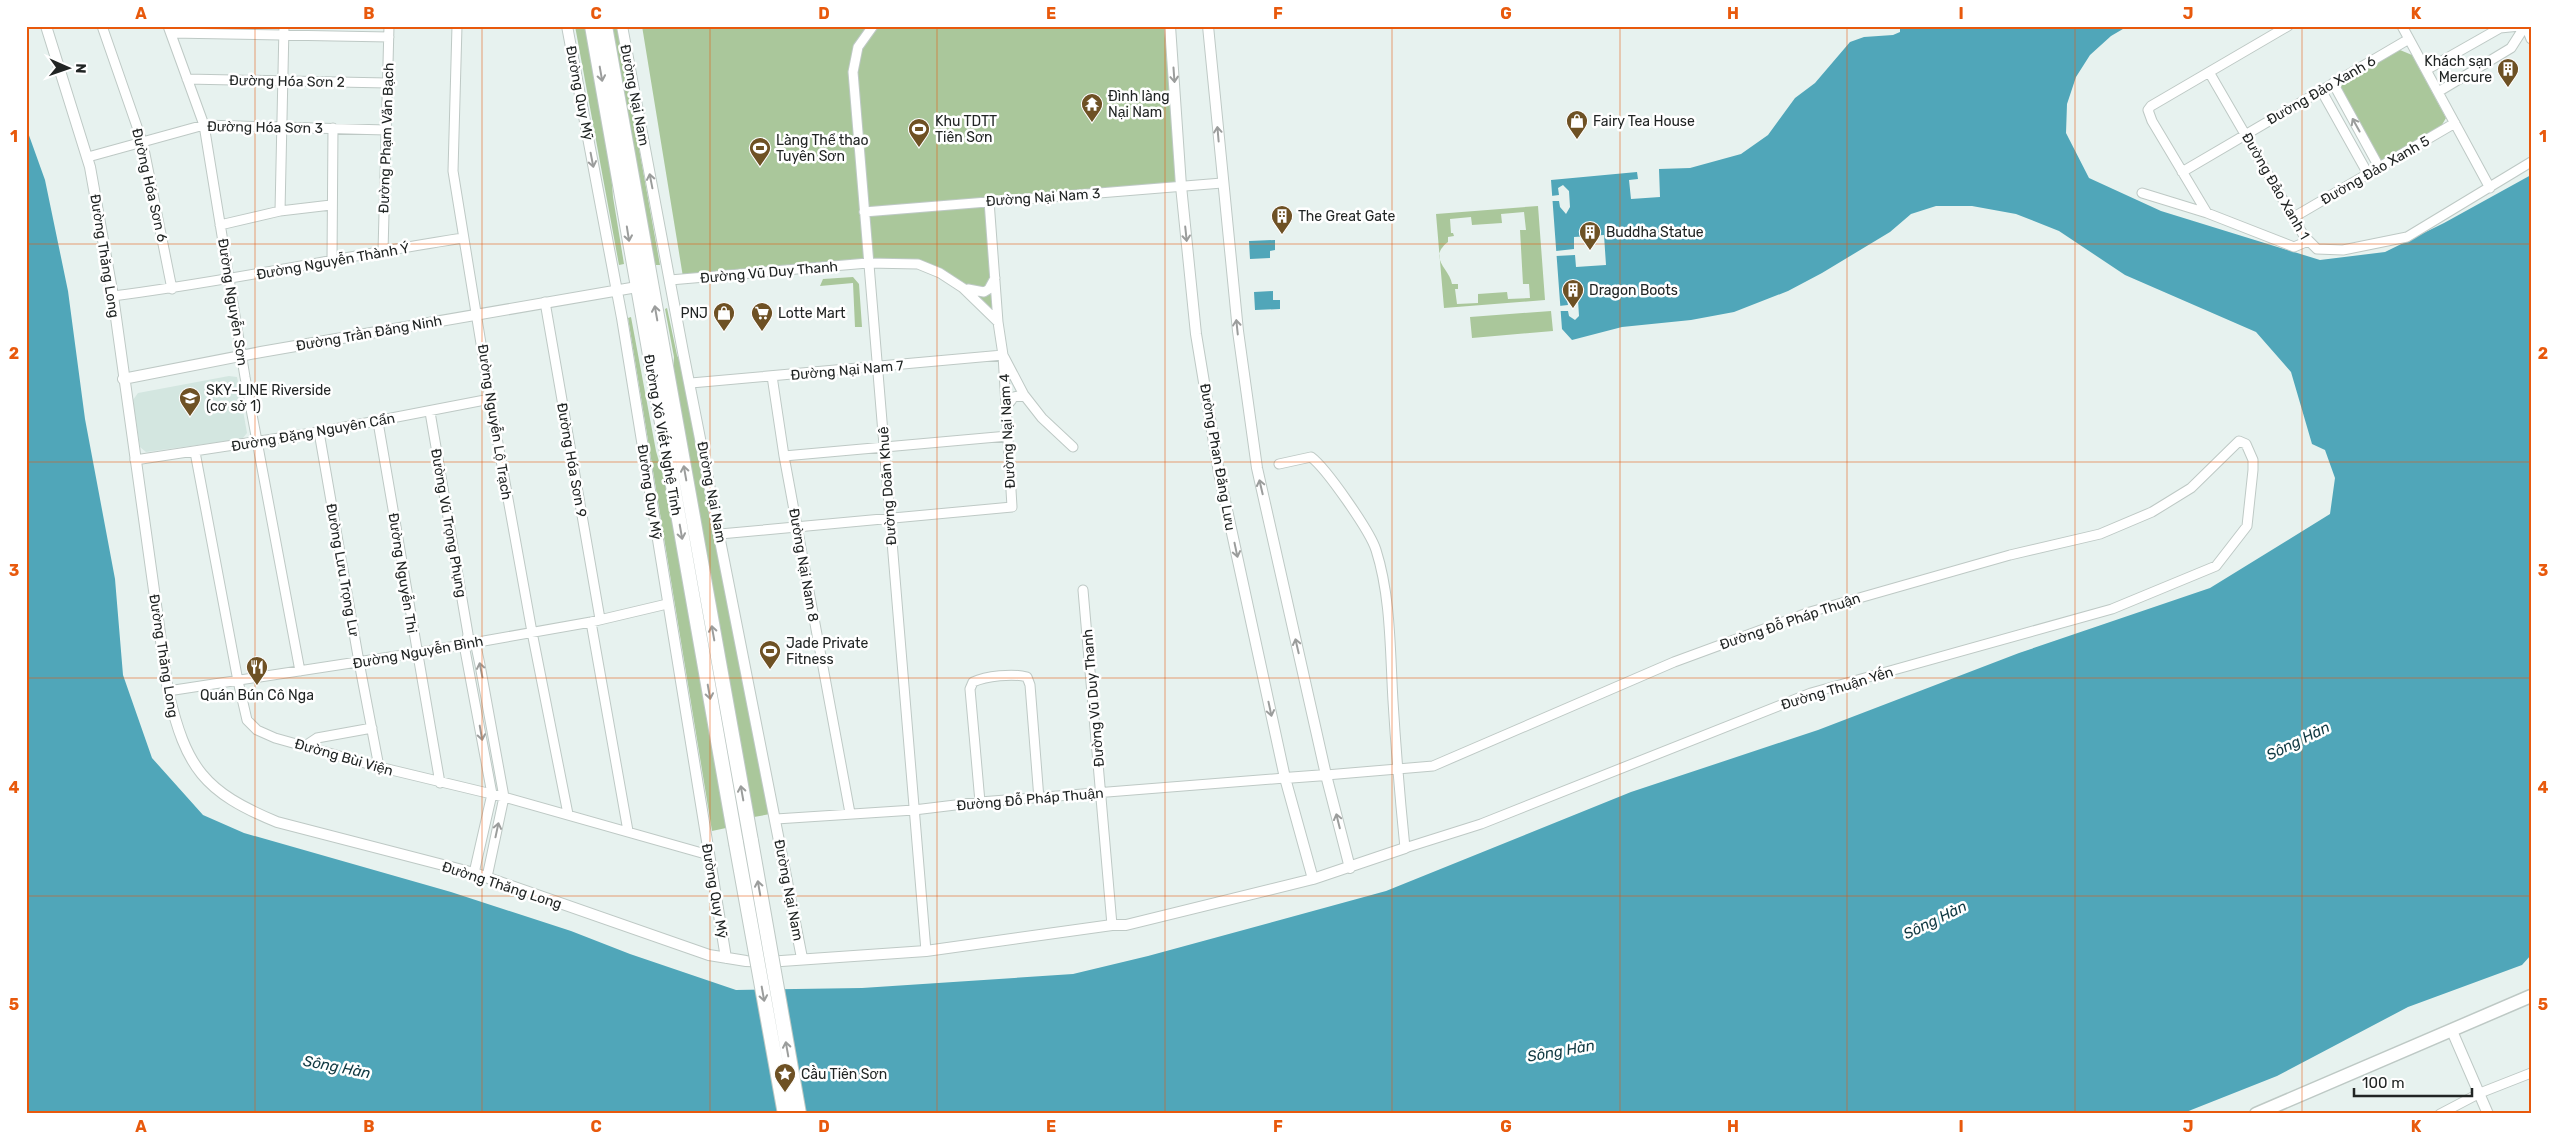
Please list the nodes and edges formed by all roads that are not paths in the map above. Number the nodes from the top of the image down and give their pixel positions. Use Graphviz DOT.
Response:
graph roads {
  1 [pos="46,26"];
  2 [pos="102,26"];
  3 [pos="389,26"];
  4 [pos="457,26"];
  5 [pos="567,26"];
  6 [pos="592,26"];
  7 [pos="605,26"];
  8 [pos="622,26"];
  9 [pos="873,26"];
  10 [pos="1170,26"];
  11 [pos="1208,26"];
  12 [pos="2288,26"];
  13 [pos="2402,26"];
  14 [pos="2520,26"];
  15 [pos="2525,26"];
  16 [pos="169,30"];
  17 [pos="2487,30"];
  18 [pos="284,31"];
  19 [pos="389,38"];
  20 [pos="2409,39"];
  21 [pos="2531,39"];
  22 [pos="2426,70"];
  23 [pos="2209,72"];
  24 [pos="187,79"];
  25 [pos="283,82"];
  26 [pos="387,83"];
  27 [pos="2333,83"];
  28 [pos="2321,90"];
  29 [pos="2438,92"];
  30 [pos="2455,123"];
  31 [pos="204,125"];
  32 [pos="282,126"];
  33 [pos="333,128"];
  34 [pos="386,130"];
  35 [pos="2246,134"];
  36 [pos="143,144"];
  37 [pos="88,157"];
  38 [pos="2531,162"];
  39 [pos="2379,167"];
  40 [pos="2182,172"];
  41 [pos="2368,174"];
  42 [pos="1222,182"];
  43 [pos="1182,186"];
  44 [pos="2490,188"];
  45 [pos="2142,193"];
  46 [pos="989,201"];
  47 [pos="331,206"];
  48 [pos="280,212"];
  49 [pos="864,212"];
  50 [pos="2207,213"];
  51 [pos="2294,218"];
  52 [pos="220,225"];
  53 [pos="463,238"];
  54 [pos="2308,241"];
  55 [pos="382,251"];
  56 [pos="332,261"];
  57 [pos="868,263"];
  58 [pos="995,278"];
  59 [pos="229,280"];
  60 [pos="670,280"];
  61 [pos="651,285"];
  62 [pos="637,287"];
  63 [pos="172,288"];
  64 [pos="963,288"];
  65 [pos="616,290"];
  66 [pos="113,296"];
  67 [pos="545,302"];
  68 [pos="477,314"];
  69 [pos="998,322"];
  70 [pos="242,355"];
  71 [pos="1003,355"];
  72 [pos="877,367"];
  73 [pos="772,376"];
  74 [pos="123,379"];
  75 [pos="691,384"];
  76 [pos="1024,395"];
  77 [pos="490,399"];
  78 [pos="1006,407"];
  79 [pos="430,412"];
  80 [pos="378,422"];
  81 [pos="319,432"];
  82 [pos="1008,436"];
  83 [pos="2239,441"];
  84 [pos="257,442"];
  85 [pos="884,447"];
  86 [pos="1073,447"];
  87 [pos="195,452"];
  88 [pos="784,456"];
  89 [pos="135,460"];
  90 [pos="1279,464"];
  91 [pos="888,518"];
  92 [pos="797,527"];
  93 [pos="720,534"];
  94 [pos="1084,590"];
  95 [pos="667,604"];
  96 [pos="596,620"];
  97 [pos="532,632"];
  98 [pos="469,640"];
  99 [pos="416,653"];
  100 [pos="359,662"];
  101 [pos="300,671"];
  102 [pos="238,681"];
  103 [pos="168,691"];
  104 [pos="488,706"];
  105 [pos="476,708"];
  106 [pos="372,728"];
  107 [pos="305,746"];
  108 [pos="379,767"];
  109 [pos="1398,770"];
  110 [pos="1326,774"];
  111 [pos="1285,778"];
  112 [pos="440,783"];
  113 [pos="492,794"];
  114 [pos="1101,794"];
  115 [pos="504,797"];
  116 [pos="1040,799"];
  117 [pos="980,802"];
  118 [pos="914,810"];
  119 [pos="850,813"];
  120 [pos="568,814"];
  121 [pos="776,819"];
  122 [pos="628,831"];
  123 [pos="1405,848"];
  124 [pos="709,855"];
  125 [pos="1350,868"];
  126 [pos="474,873"];
  127 [pos="487,877"];
  128 [pos="1313,879"];
  129 [pos="1112,925"];
  130 [pos="926,951"];
  131 [pos="726,958"];
  132 [pos="802,958"];
  133 [pos="2531,996"];
  134 [pos="2452,1031"];
  135 [pos="2531,1073"];
  136 [pos="2480,1093"];
  137 [pos="784,1114"];
  138 [pos="799,1114"];
  139 [pos="2256,1114"];
  140 [pos="2440,1114"];
  141 [pos="2488,1114"];
  1 -- 37 [label="street, Đường Thăng Long"];
  2 -- 36 [label="street, Đường Hóa Sơn 6"];
  3 -- 19 [label="street, Đường Phạm Văn Bạch"];
  4 -- 53 [label="street, Đường Nguyễn Lộ Trạch"];
  5 -- 65 [label="street, Đường Quy Mỹ, one-way"];
  6 -- 62 [label="highway, Đường Xô Viết Nghệ Tĩnh, one-way"];
  7 -- 61 [label="highway, Đường Xô Viết Nghệ Tĩnh"];
  60 -- 8 [label="street, Đường Nại Nam, one-way"];
  9 -- 49 [label="street, Đường Doãn Khuê"];
  10 -- 43 [label="street, Đường Phan Đăng Lưu, one-way"];
  42 -- 11 [label="street, one-way"];
  12 -- 23 [label="street"];
  13 -- 20 [label="street"];
  14 -- 17 [label="street"];
  15 -- 21 [label="street"];
  15 -- 29 [label="street"];
  16 -- 18 [label="street"];
  16 -- 24 [label="street, Đường Nguyễn Sơn"];
  17 -- 22 [label="street"];
  18 -- 19 [label="street"];
  18 -- 25 [label="street"];
  19 -- 26 [label="street, Đường Phạm Văn Bạch"];
  20 -- 22 [label="street"];
  20 -- 27 [label="street, Đường Đảo Xanh 6"];
  22 -- 29 [label="street"];
  23 -- 35 [label="street, Đường Đảo Xanh 1"];
  23 -- 40 [label="street"];
  24 -- 25 [label="street, Đường Hóa Sơn 2"];
  24 -- 31 [label="street, Đường Nguyễn Sơn"];
  25 -- 26 [label="street, Đường Hóa Sơn 2"];
  25 -- 32 [label="street"];
  26 -- 34 [label="street, Đường Phạm Văn Bạch"];
  27 -- 28 [label="street, Đường Đảo Xanh 6"];
  39 -- 27 [label="street, one-way"];
  28 -- 35 [label="street, Đường Đảo Xanh 6"];
  28 -- 41 [label="street"];
  29 -- 30 [label="street"];
  30 -- 39 [label="street, Đường Đảo Xanh 5"];
  30 -- 44 [label="street"];
  31 -- 32 [label="street, Đường Hóa Sơn 3"];
  31 -- 36 [label="street, Đường Hóa Sơn 3"];
  31 -- 52 [label="street, Đường Nguyễn Sơn"];
  32 -- 33 [label="street, Đường Hóa Sơn 3"];
  32 -- 48 [label="street"];
  33 -- 34 [label="street, Đường Hóa Sơn 3"];
  33 -- 47 [label="street"];
  34 -- 55 [label="street, Đường Phạm Văn Bạch"];
  35 -- 40 [label="street, Đường Đảo Xanh 6"];
  35 -- 51 [label="street, Đường Đảo Xanh 1"];
  36 -- 37 [label="street, Đường Hóa Sơn 3"];
  36 -- 63 [label="street, Đường Hóa Sơn 6"];
  37 -- 66 [label="street, Đường Thăng Long"];
  38 -- 44 [label="street, Đường Đảo Xanh 1"];
  39 -- 41 [label="street, Đường Đảo Xanh 5"];
  40 -- 50 [label="street"];
  41 -- 51 [label="street, Đường Đảo Xanh 5"];
  42 -- 43 [label="street, Đường Nại Nam 3"];
  110 -- 42 [label="street, one-way"];
  43 -- 46 [label="street, Đường Nại Nam 3"];
  43 -- 111 [label="street, Đường Phan Đăng Lưu, one-way"];
  44 -- 54 [label="street, Đường Đảo Xanh 1"];
  45 -- 50 [label="street"];
  46 -- 49 [label="street, Đường Nại Nam 3"];
  46 -- 58 [label="street"];
  47 -- 48 [label="street"];
  47 -- 56 [label="street"];
  48 -- 52 [label="street"];
  49 -- 57 [label="street, Đường Doãn Khuê"];
  50 -- 54 [label="street"];
  51 -- 54 [label="street, Đường Đảo Xanh 1"];
  52 -- 59 [label="street, Đường Nguyễn Sơn"];
  53 -- 55 [label="street, Đường Nguyễn Thành Ý"];
  53 -- 68 [label="street, Đường Nguyễn Lộ Trạch"];
  55 -- 56 [label="street, Đường Nguyễn Thành Ý"];
  56 -- 59 [label="street, Đường Nguyễn Thành Ý"];
  57 -- 60 [label="street, Đường Vũ Duy Thanh"];
  57 -- 64 [label="street, Đường Vũ Duy Thanh"];
  57 -- 72 [label="street, Đường Doãn Khuê"];
  58 -- 64 [label="street"];
  58 -- 69 [label="street"];
  59 -- 63 [label="street, Đường Nguyễn Thành Ý"];
  59 -- 70 [label="street, Đường Nguyễn Sơn"];
  60 -- 61 [label="street"];
  60 -- 75 [label="street, Đường Nại Nam"];
  138 -- 61 [label="highway, Đường Xô Viết Nghệ Tĩnh, one-way, bridge"];
  62 -- 65 [label="street, Đường Trần Đăng Ninh"];
  62 -- 137 [label="highway, Đường Xô Viết Nghệ Tĩnh, one-way, bridge"];
  63 -- 66 [label="street, Đường Nguyễn Thành Ý"];
  64 -- 69 [label="street, Đường Vũ Duy Thanh"];
  65 -- 67 [label="street, Đường Trần Đăng Ninh"];
  65 -- 95 [label="street, Đường Quy Mỹ"];
  66 -- 74 [label="street, Đường Thăng Long"];
  67 -- 68 [label="street, Đường Trần Đăng Ninh"];
  67 -- 96 [label="street, Đường Hóa Sơn 9"];
  68 -- 70 [label="street, Đường Trần Đăng Ninh"];
  68 -- 77 [label="street, Đường Nguyễn Lộ Trạch"];
  69 -- 71 [label="street"];
  70 -- 74 [label="street, Đường Trần Đăng Ninh"];
  70 -- 84 [label="street, Đường Nguyễn Sơn"];
  71 -- 72 [label="street, Đường Nại Nam 7"];
  71 -- 76 [label="street"];
  71 -- 78 [label="street, Đường Nại Nam 4"];
  72 -- 73 [label="street, Đường Nại Nam 7"];
  72 -- 85 [label="street, Đường Doãn Khuê"];
  73 -- 75 [label="street, Đường Nại Nam 7"];
  73 -- 88 [label="street, Đường Nại Nam 8"];
  74 -- 89 [label="street, Đường Thăng Long"];
  75 -- 93 [label="street, Đường Nại Nam"];
  76 -- 78 [label="street"];
  76 -- 86 [label="street"];
  77 -- 79 [label="street, Đường Đặng Nguyên Cẩn"];
  77 -- 97 [label="street, Đường Nguyễn Lộ Trạch"];
  78 -- 82 [label="street, Đường Nại Nam 4"];
  79 -- 80 [label="street, Đường Đặng Nguyên Cẩn"];
  79 -- 98 [label="street, Đường Vũ Trọng Phụng"];
  80 -- 81 [label="street, Đường Đặng Nguyên Cẩn"];
  80 -- 99 [label="street, Đường Nguyễn Thi"];
  81 -- 84 [label="street, Đường Đặng Nguyên Cẩn"];
  81 -- 100 [label="street, Đường Lưu Trọng Lư"];
  82 -- 85 [label="street"];
  82 -- 91 [label="street, Đường Nại Nam 4"];
  83 -- 109 [label="street, Đường Đỗ Pháp Thuận"];
  83 -- 123 [label="street, Đường Thuận Yến"];
  84 -- 87 [label="street, Đường Đặng Nguyên Cẩn"];
  84 -- 101 [label="street, Đường Nguyễn Sơn"];
  85 -- 88 [label="street"];
  85 -- 91 [label="street, Đường Doãn Khuê"];
  87 -- 89 [label="street, Đường Đặng Nguyên Cẩn"];
  87 -- 102 [label="street, Đường Bùi Viện"];
  88 -- 92 [label="street, Đường Nại Nam 8"];
  89 -- 103 [label="street, Đường Thăng Long"];
  90 -- 109 [label="street"];
  91 -- 92 [label="street"];
  91 -- 118 [label="street, Đường Doãn Khuê"];
  92 -- 93 [label="street"];
  92 -- 119 [label="street, Đường Nại Nam 8"];
  93 -- 121 [label="street, Đường Nại Nam"];
  94 -- 114 [label="street, Đường Vũ Duy Thanh"];
  95 -- 96 [label="street, Đường Nguyễn Bình"];
  95 -- 124 [label="street, Đường Quy Mỹ"];
  96 -- 97 [label="street, Đường Nguyễn Bình"];
  96 -- 122 [label="street, Đường Hóa Sơn 9"];
  97 -- 98 [label="street, Đường Nguyễn Bình"];
  97 -- 120 [label="street, Đường Nguyễn Lộ Trạch"];
  98 -- 99 [label="street, Đường Nguyễn Bình"];
  104 -- 98 [label="street, Đường Vũ Trọng Phụng, one-way"];
  98 -- 105 [label="street, Đường Vũ Trọng Phụng"];
  99 -- 100 [label="street, Đường Nguyễn Bình"];
  99 -- 112 [label="street, Đường Nguyễn Thi"];
  100 -- 101 [label="street, Đường Nguyễn Bình"];
  100 -- 106 [label="street, Đường Lưu Trọng Lư"];
  101 -- 102 [label="street, Đường Nguyễn Bình"];
  102 -- 103 [label="street, Đường Nguyễn Bình"];
  102 -- 107 [label="street, Đường Bùi Viện"];
  103 -- 126 [label="street, Đường Thăng Long"];
  104 -- 105 [label="street"];
  104 -- 115 [label="street, Đường Vũ Trọng Phụng"];
  105 -- 113 [label="street, Đường Vũ Trọng Phụng, one-way"];
  106 -- 107 [label="street"];
  106 -- 108 [label="street, Đường Lưu Trọng Lư"];
  107 -- 108 [label="street, Đường Bùi Viện"];
  108 -- 112 [label="street, Đường Bùi Viện"];
  109 -- 110 [label="street, Đường Đỗ Pháp Thuận"];
  109 -- 123 [label="street"];
  110 -- 111 [label="street"];
  125 -- 110 [label="street, one-way"];
  111 -- 114 [label="street, Đường Đỗ Pháp Thuận"];
  111 -- 128 [label="street, Đường Phan Đăng Lưu"];
  112 -- 113 [label="street, Đường Bùi Viện"];
  113 -- 115 [label="street, Đường Bùi Viện"];
  113 -- 126 [label="street, Đường Vũ Trọng Phụng"];
  114 -- 116 [label="street, Đường Đỗ Pháp Thuận"];
  114 -- 129 [label="street, Đường Vũ Duy Thanh"];
  115 -- 120 [label="street, Đường Bùi Viện"];
  127 -- 115 [label="street, Đường Vũ Trọng Phụng, one-way"];
  116 -- 117 [label="street, Đường Đỗ Pháp Thuận"];
  116 -- 117 [label="street"];
  117 -- 118 [label="street, Đường Đỗ Pháp Thuận"];
  118 -- 119 [label="street, Đường Đỗ Pháp Thuận"];
  118 -- 130 [label="street, Đường Doãn Khuê"];
  119 -- 121 [label="street, Đường Đỗ Pháp Thuận"];
  120 -- 122 [label="street, Đường Bùi Viện"];
  121 -- 132 [label="street, Đường Nại Nam"];
  122 -- 124 [label="street, Đường Bùi Viện"];
  123 -- 125 [label="street, Đường Thăng Long"];
  124 -- 131 [label="street, Đường Quy Mỹ"];
  125 -- 128 [label="street, Đường Thăng Long"];
  126 -- 127 [label="street, Đường Thăng Long"];
  127 -- 131 [label="street, Đường Thăng Long"];
  128 -- 129 [label="street, Đường Thăng Long"];
  129 -- 130 [label="street, Đường Thăng Long"];
  130 -- 132 [label="street, Đường Thăng Long"];
  131 -- 132 [label="street, Đường Thăng Long"];
  133 -- 134 [label="main road"];
  134 -- 136 [label="street"];
  134 -- 139 [label="main road"];
  135 -- 136 [label="street"];
  136 -- 140 [label="street"];
  136 -- 141 [label="street"];
}
